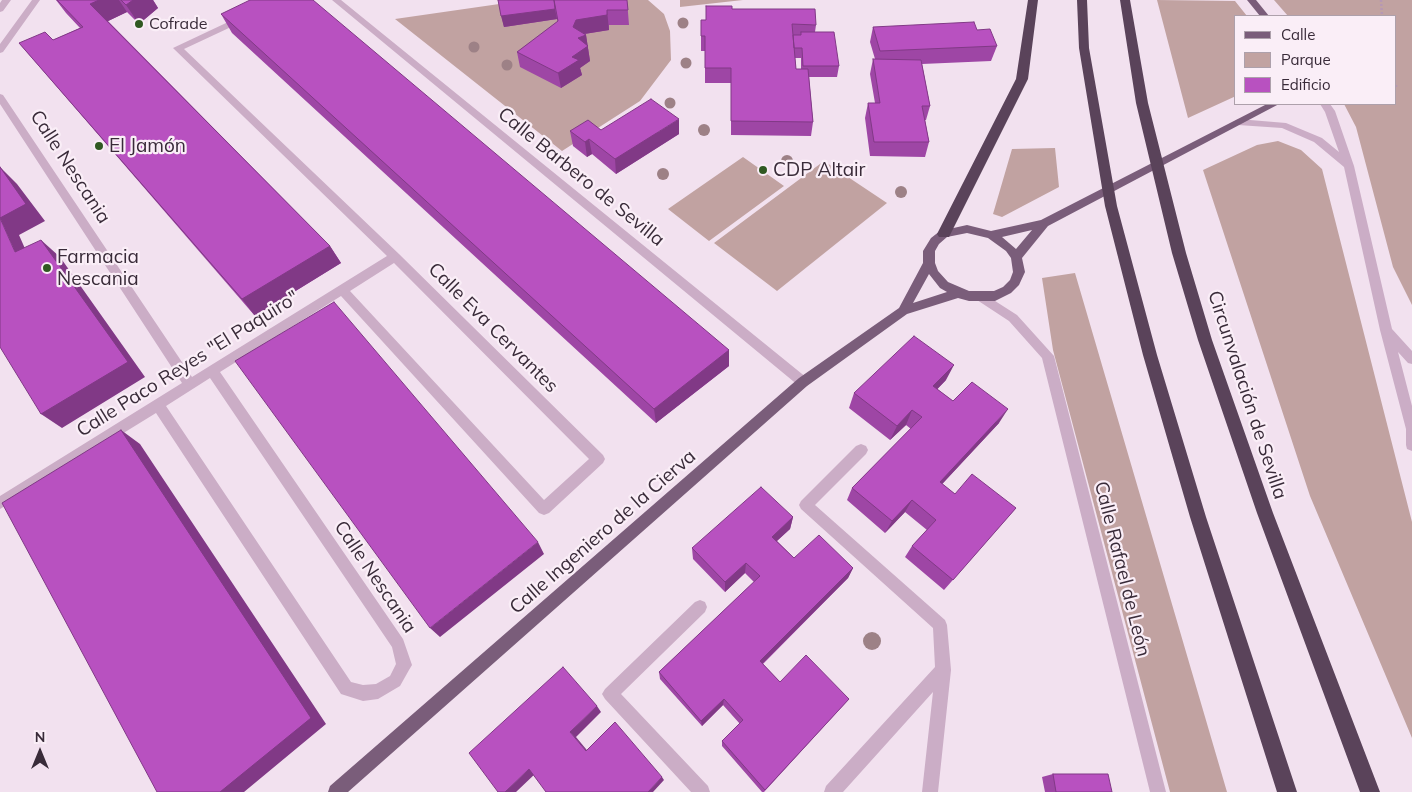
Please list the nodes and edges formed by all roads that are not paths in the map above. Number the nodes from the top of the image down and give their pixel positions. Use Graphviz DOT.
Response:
graph roads {
  1 [pos="7,0"];
  2 [pos="36,0"];
  3 [pos="336,0"];
  4 [pos="1033,0"];
  5 [pos="1082,0"];
  6 [pos="1126,0"];
  7 [pos="1251,0"];
  8 [pos="0,9"];
  9 [pos="257,12"];
  10 [pos="1264,15"];
  11 [pos="0,50"];
  12 [pos="0,97"];
  13 [pos="1272,105"];
  14 [pos="1326,105"];
  15 [pos="1238,122"];
  16 [pos="1348,166"];
  17 [pos="1044,223"];
  18 [pos="944,234"];
  19 [pos="991,235"];
  20 [pos="395,257"];
  21 [pos="1016,257"];
  22 [pos="929,263"];
  23 [pos="342,290"];
  24 [pos="958,293"];
  25 [pos="981,297"];
  26 [pos="903,311"];
  27 [pos="1386,330"];
  28 [pos="1412,359"];
  29 [pos="212,371"];
  30 [pos="803,382"];
  31 [pos="190,385"];
  32 [pos="158,405"];
  33 [pos="1411,425"];
  34 [pos="1412,445"];
  35 [pos="861,450"];
  36 [pos="0,503"];
  37 [pos="700,607"];
  38 [pos="943,670"];
  39 [pos="336,792"];
  40 [pos="702,792"];
  41 [pos="832,792"];
  42 [pos="930,792"];
  43 [pos="1158,792"];
  44 [pos="1288,792"];
  45 [pos="1370,792"];
  1 -- 8 [label="street"];
  2 -- 11 [label="street"];
  3 -- 30 [label="street, Calle Barbero de Sevilla"];
  4 -- 18 [label="highway"];
  5 -- 44 [label="highway"];
  6 -- 45 [label="highway, Circunvalación de Sevilla"];
  7 -- 10 [label="main road"];
  9 -- 20 [label="street, Calle Eva Cervantes"];
  12 -- 31 [label="street, Calle Nescania"];
  13 -- 15 [label="main road"];
  14 -- 16 [label="street"];
  15 -- 16 [label="street"];
  15 -- 17 [label="main road"];
  16 -- 27 [label="street"];
  17 -- 19 [label="main road"];
  17 -- 21 [label="main road"];
  18 -- 19 [label="main road"];
  18 -- 22 [label="main road"];
  19 -- 21 [label="main road"];
  20 -- 23 [label="street, Calle Paco Reyes \"El Paquiro\""];
  20 -- 23 [label="street, Calle Eva Cervantes"];
  21 -- 25 [label="main road"];
  22 -- 24 [label="main road"];
  22 -- 26 [label="main road, Calle Ingeniero de la Cierva"];
  23 -- 29 [label="street, Calle Paco Reyes \"El Paquiro\""];
  24 -- 25 [label="main road"];
  24 -- 26 [label="main road, Calle Ingeniero de la Cierva"];
  25 -- 43 [label="street, Calle Rafael de León"];
  26 -- 30 [label="main road, Calle Ingeniero de la Cierva"];
  27 -- 28 [label="street"];
  27 -- 33 [label="street"];
  29 -- 31 [label="street, Calle Paco Reyes \"El Paquiro\""];
  29 -- 32 [label="street, Calle Nescania"];
  30 -- 39 [label="main road, Calle Ingeniero de la Cierva"];
  31 -- 32 [label="street, Calle Paco Reyes \"El Paquiro\""];
  32 -- 36 [label="street, Calle Paco Reyes \"El Paquiro\""];
  33 -- 34 [label="street"];
  35 -- 38 [label="street"];
  37 -- 40 [label="street"];
  38 -- 41 [label="street"];
  38 -- 42 [label="street"];
}
